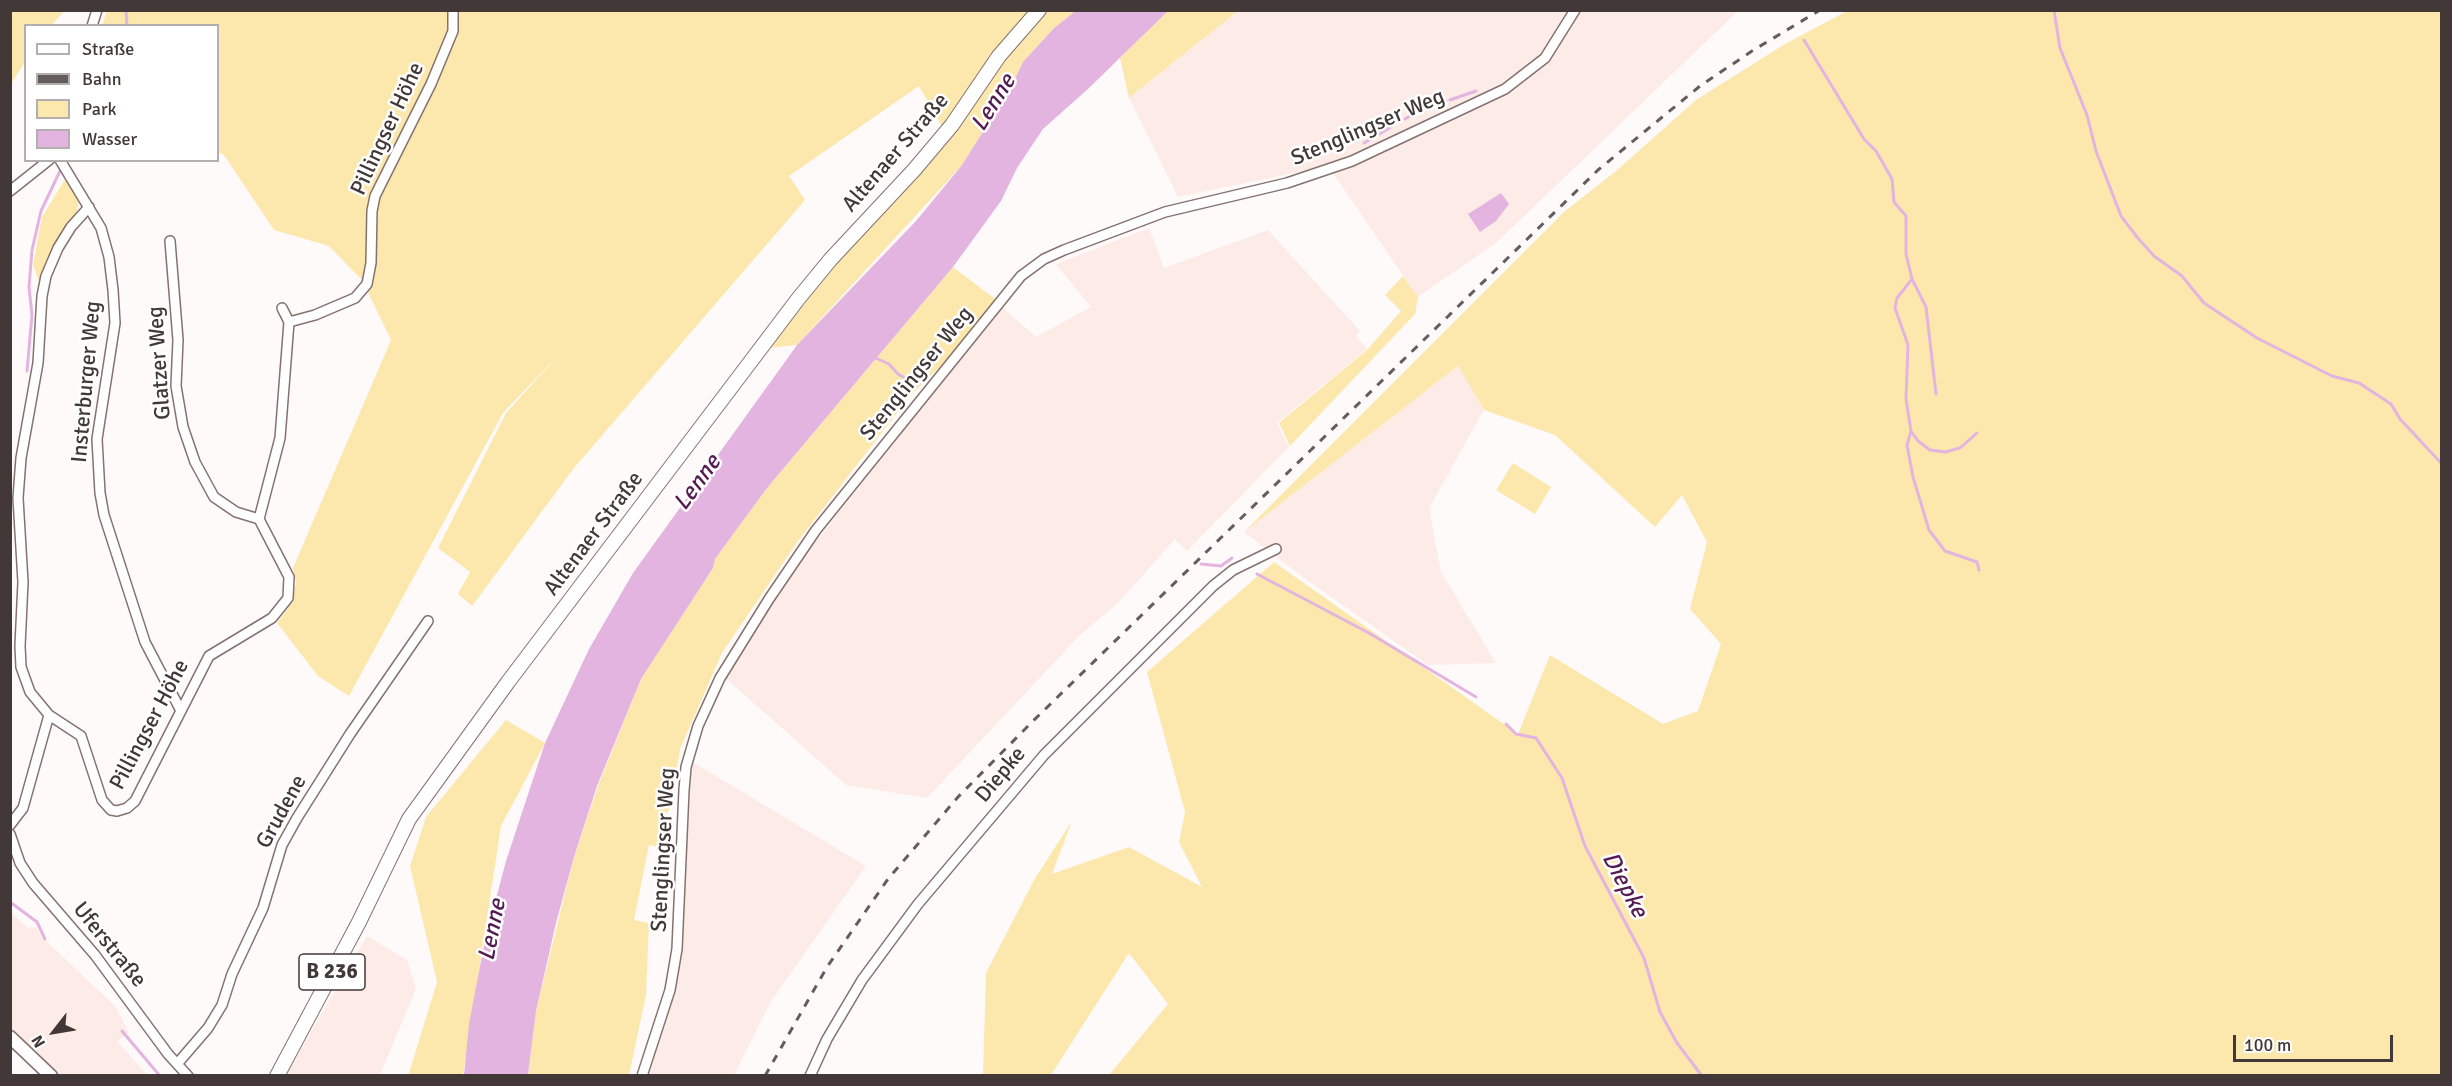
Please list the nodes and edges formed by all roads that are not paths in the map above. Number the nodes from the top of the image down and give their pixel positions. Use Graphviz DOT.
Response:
graph roads {
  1 [pos="453,10"];
  2 [pos="1039,10"];
  3 [pos="1575,10"];
  4 [pos="46,162"];
  5 [pos="61,162"];
  6 [pos="10,191"];
  7 [pos="89,207"];
  8 [pos="170,241"];
  9 [pos="282,308"];
  10 [pos="288,322"];
  11 [pos="259,519"];
  12 [pos="1276,549"];
  13 [pos="428,621"];
  14 [pos="181,711"];
  15 [pos="49,715"];
  16 [pos="10,825"];
  17 [pos="10,834"];
  18 [pos="10,1037"];
  19 [pos="177,1064"];
  20 [pos="51,1076"];
  21 [pos="188,1076"];
  22 [pos="277,1076"];
  23 [pos="642,1076"];
  24 [pos="810,1076"];
  1 -- 10 [label="street, Pillingser Höhe"];
  2 -- 22 [label="main road, Altenaer Straße / B 236"];
  3 -- 23 [label="street, Stenglingser Weg"];
  4 -- 6 [label="street"];
  5 -- 7 [label="street, Insterburger Weg"];
  7 -- 14 [label="street, Insterburger Weg"];
  7 -- 15 [label="street"];
  8 -- 11 [label="street, Glatzer Weg"];
  9 -- 10 [label="street"];
  10 -- 11 [label="street"];
  11 -- 14 [label="street, Pillingser Höhe"];
  12 -- 24 [label="street, Diepke"];
  13 -- 19 [label="street, Grudene"];
  14 -- 15 [label="street, Pillingser Höhe"];
  15 -- 16 [label="street"];
  17 -- 19 [label="street, Uferstraße"];
  18 -- 20 [label="main road"];
  19 -- 21 [label="street, Uferstraße"];
}
